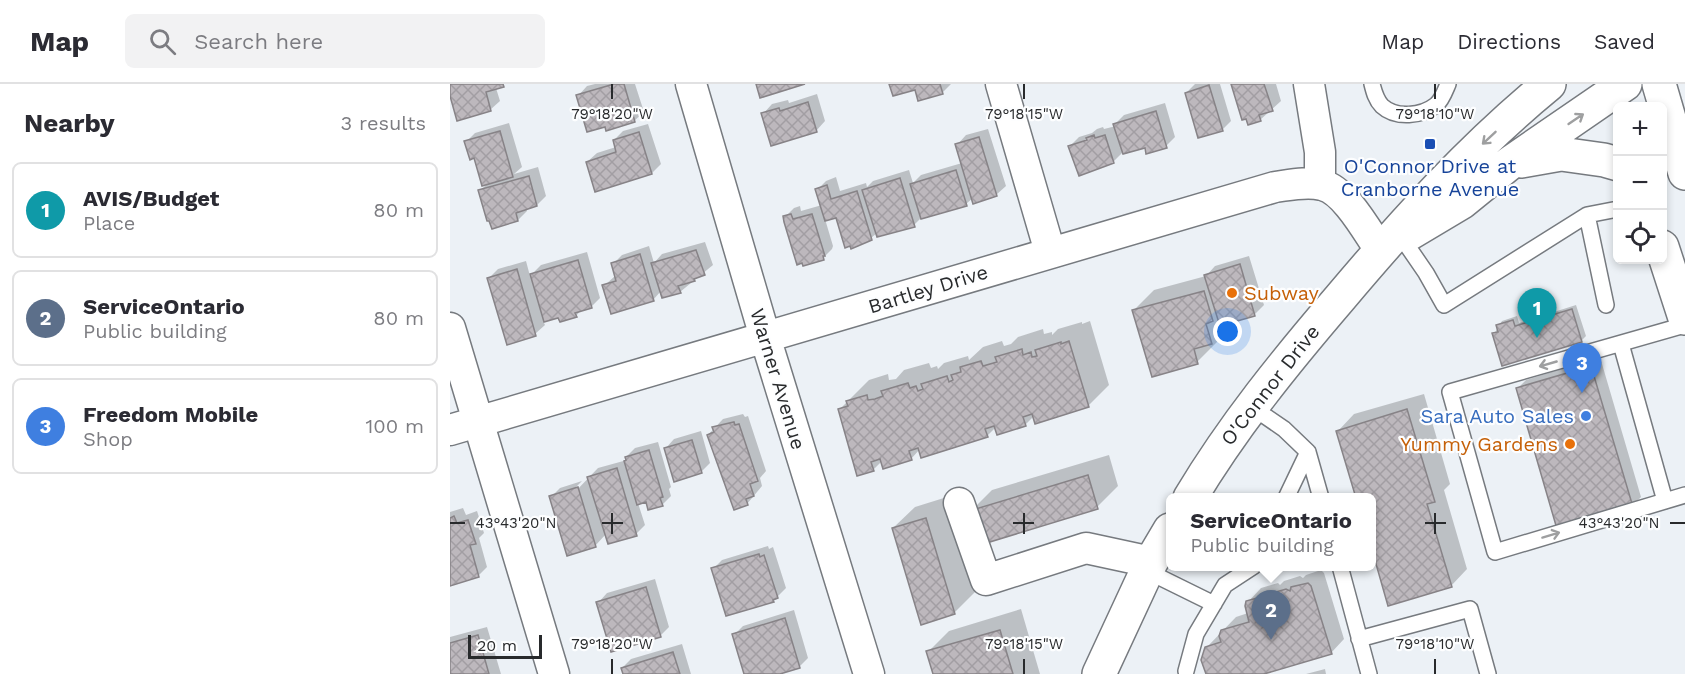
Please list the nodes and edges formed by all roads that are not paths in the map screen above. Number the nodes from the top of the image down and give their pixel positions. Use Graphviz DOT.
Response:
graph roads {
  1 [pos="691,84"];
  2 [pos="1001,84"];
  3 [pos="1309,84"];
  4 [pos="1372,84"];
  5 [pos="1448,84"];
  6 [pos="1549,84"];
  7 [pos="1659,84"];
  8 [pos="1682,84"];
  9 [pos="1619,91"];
  10 [pos="1673,136"];
  11 [pos="1510,163"];
  12 [pos="1613,163"];
  13 [pos="1685,173"];
  14 [pos="1320,184"];
  15 [pos="1613,210"];
  16 [pos="1587,215"];
  17 [pos="1391,244"];
  18 [pos="1050,252"];
  19 [pos="1667,262"];
  20 [pos="1606,305"];
  21 [pos="1685,318"];
  22 [pos="1685,325"];
  23 [pos="450,328"];
  24 [pos="765,337"];
  25 [pos="1621,344"];
  26 [pos="1252,407"];
  27 [pos="464,426"];
  28 [pos="1308,452"];
  29 [pos="1193,493"];
  30 [pos="1288,493"];
  31 [pos="1320,493"];
  32 [pos="1685,495"];
  33 [pos="1665,501"];
  34 [pos="959,503"];
  35 [pos="1166,537"];
  36 [pos="1149,567"];
  37 [pos="1248,571"];
  38 [pos="1341,571"];
  39 [pos="1214,604"];
  40 [pos="1359,639"];
  41 [pos="1186,671"];
  42 [pos="554,674"];
  43 [pos="869,674"];
  44 [pos="1099,674"];
  45 [pos="1369,674"];
  46 [pos="1488,674"];
  1 -- 24 [label="street, Warner Avenue"];
  2 -- 18 [label="street"];
  3 -- 14 [label="street"];
  4 -- 5 [label="lane"];
  6 -- 17 [label="main road, O'Connor Drive, one-way"];
  7 -- 10 [label="main road"];
  8 -- 10 [label="main road"];
  11 -- 9 [label="main road, O'Connor Drive, one-way"];
  10 -- 13 [label="main road"];
  11 -- 12 [label="main road"];
  11 -- 17 [label="main road, O'Connor Drive"];
  14 -- 17 [label="street"];
  14 -- 18 [label="street, Bartley Drive"];
  15 -- 16 [label="lane"];
  16 -- 17 [label="lane"];
  16 -- 20 [label="lane"];
  17 -- 26 [label="main road, O'Connor Drive"];
  18 -- 24 [label="street, Bartley Drive"];
  19 -- 21 [label="main road"];
  22 -- 25 [label="lane"];
  23 -- 27 [label="street"];
  24 -- 27 [label="street, Bartley Drive"];
  24 -- 43 [label="street, Warner Avenue"];
  25 -- 33 [label="lane"];
  25 -- 33 [label="lane, one-way"];
  26 -- 28 [label="lane"];
  26 -- 29 [label="main road, O'Connor Drive"];
  27 -- 42 [label="street"];
  28 -- 30 [label="lane"];
  28 -- 31 [label="lane"];
  32 -- 33 [label="lane"];
  34 -- 36 [label="street"];
  35 -- 36 [label="main road"];
  36 -- 39 [label="lane"];
  36 -- 44 [label="main road"];
  37 -- 39 [label="lane"];
  38 -- 40 [label="lane"];
  39 -- 41 [label="lane"];
  40 -- 45 [label="lane"];
  40 -- 46 [label="lane"];
}
